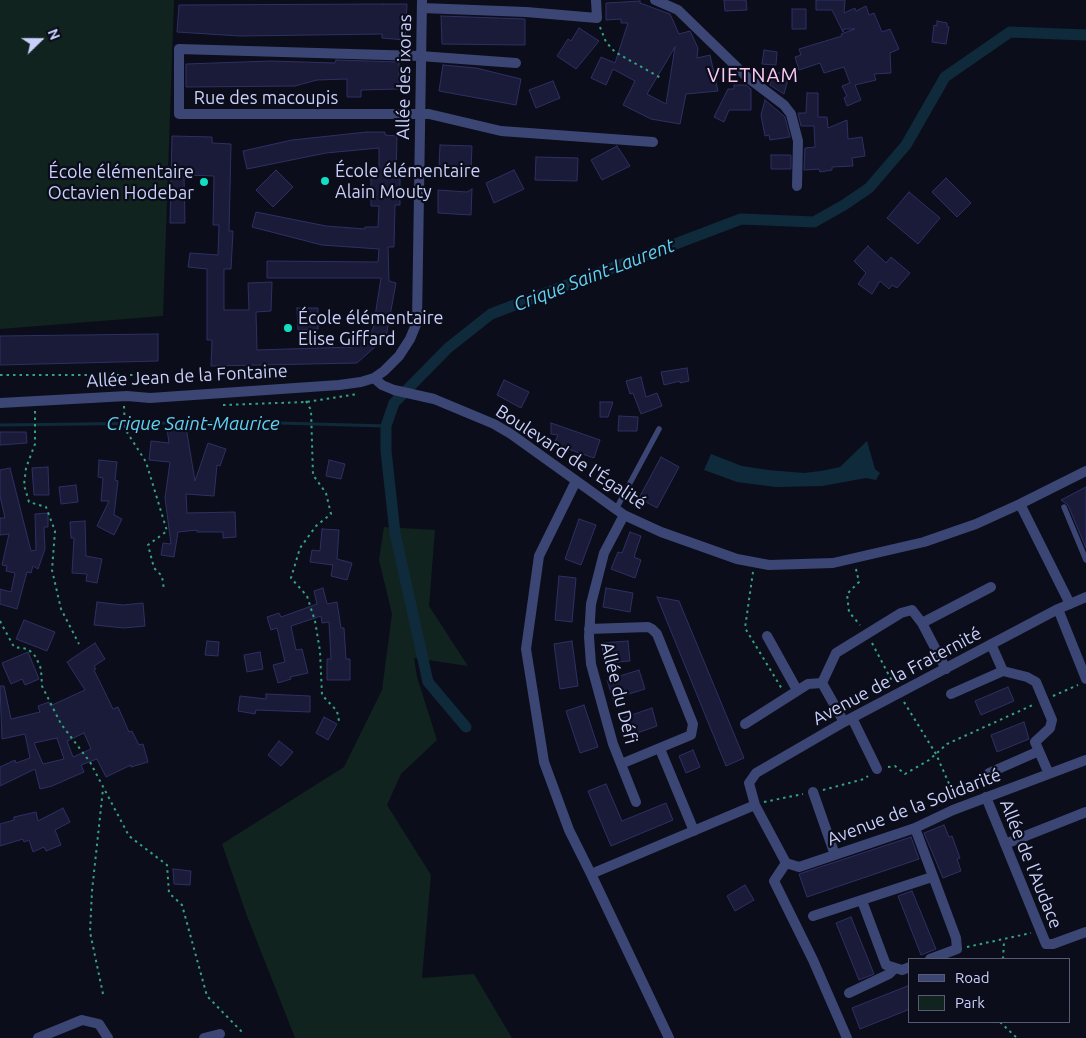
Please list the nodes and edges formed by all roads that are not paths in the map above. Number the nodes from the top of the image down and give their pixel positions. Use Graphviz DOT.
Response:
graph roads {
  1 [pos="596,0"];
  2 [pos="655,0"];
  3 [pos="422,4"];
  4 [pos="420,56"];
  5 [pos="516,63"];
  6 [pos="420,114"];
  7 [pos="653,142"];
  8 [pos="797,186"];
  9 [pos="374,378"];
  10 [pos="0,403"];
  11 [pos="659,429"];
  12 [pos="1086,471"];
  13 [pos="576,481"];
  14 [pos="1020,504"];
  15 [pos="1064,507"];
  16 [pos="620,512"];
  17 [pos="1086,560"];
  18 [pos="991,587"];
  19 [pos="1086,597"];
  20 [pos="1070,604"];
  21 [pos="1058,609"];
  22 [pos="922,623"];
  23 [pos="589,629"];
  24 [pos="767,636"];
  25 [pos="991,644"];
  26 [pos="946,669"];
  27 [pos="1003,671"];
  28 [pos="1086,680"];
  29 [pos="822,683"];
  30 [pos="797,690"];
  31 [pos="951,694"];
  32 [pos="848,720"];
  33 [pos="745,724"];
  34 [pos="660,749"];
  35 [pos="1039,751"];
  36 [pos="1086,760"];
  37 [pos="621,764"];
  38 [pos="877,769"];
  39 [pos="989,773"];
  40 [pos="1049,774"];
  41 [pos="813,792"];
  42 [pos="986,797"];
  43 [pos="636,802"];
  44 [pos="755,805"];
  45 [pos="1086,812"];
  46 [pos="915,828"];
  47 [pos="694,831"];
  48 [pos="1005,844"];
  49 [pos="835,855"];
  50 [pos="786,863"];
  51 [pos="590,874"];
  52 [pos="932,877"];
  53 [pos="862,901"];
  54 [pos="813,916"];
  55 [pos="1086,932"];
  56 [pos="933,958"];
  57 [pos="908,968"];
  58 [pos="894,969"];
  59 [pos="849,993"];
  60 [pos="220,1034"];
  61 [pos="38,1038"];
  62 [pos="108,1038"];
  63 [pos="204,1038"];
  64 [pos="669,1038"];
  65 [pos="847,1038"];
  1 -- 3 [label="street"];
  2 -- 8 [label="street"];
  3 -- 4 [label="street, Allée des ixoras"];
  4 -- 5 [label="street"];
  4 -- 6 [label="street, Allée des ixoras"];
  4 -- 6 [label="street, Rue des macoupis"];
  6 -- 7 [label="street"];
  6 -- 9 [label="street, Allée des ixoras"];
  9 -- 10 [label="street, Allée Jean de la Fontaine"];
  9 -- 13 [label="street, Boulevard de l'Égalité"];
  11 -- 16 [label="lane"];
  12 -- 14 [label="street, Boulevard de l'Égalité"];
  13 -- 16 [label="street, Boulevard de l'Égalité"];
  13 -- 51 [label="street"];
  14 -- 16 [label="street, Boulevard de l'Égalité"];
  14 -- 20 [label="street"];
  15 -- 17 [label="lane"];
  16 -- 23 [label="street, Allée du Défi"];
  18 -- 22 [label="street"];
  19 -- 20 [label="street, Avenue de la Fraternité"];
  20 -- 21 [label="street, Avenue de la Fraternité"];
  21 -- 25 [label="street, Avenue de la Fraternité"];
  21 -- 28 [label="street"];
  22 -- 26 [label="street"];
  22 -- 29 [label="street"];
  23 -- 34 [label="street, Allée du Défi"];
  23 -- 37 [label="street, Allée du Défi"];
  24 -- 30 [label="street"];
  25 -- 26 [label="street, Avenue de la Fraternité"];
  25 -- 27 [label="street"];
  26 -- 32 [label="street, Avenue de la Fraternité"];
  27 -- 31 [label="street"];
  27 -- 35 [label="street"];
  29 -- 30 [label="street"];
  29 -- 32 [label="street"];
  30 -- 33 [label="street"];
  32 -- 38 [label="street"];
  32 -- 44 [label="street, Avenue de la Fraternité"];
  34 -- 37 [label="street, Allée du Défi"];
  34 -- 47 [label="street, Allée du Défi"];
  35 -- 39 [label="street"];
  35 -- 40 [label="street"];
  36 -- 40 [label="street, Avenue de la Solidarité"];
  37 -- 43 [label="street, Allée du Défi"];
  40 -- 42 [label="street, Avenue de la Solidarité"];
  41 -- 49 [label="street"];
  42 -- 46 [label="street, Avenue de la Solidarité"];
  42 -- 48 [label="street, Allée de l'Audace"];
  44 -- 47 [label="street"];
  44 -- 50 [label="street"];
  45 -- 48 [label="street"];
  46 -- 49 [label="street, Avenue de la Solidarité"];
  46 -- 52 [label="street"];
  47 -- 51 [label="street"];
  48 -- 55 [label="street, Allée de l'Audace"];
  49 -- 50 [label="street, Avenue de la Solidarité"];
  50 -- 65 [label="street"];
  51 -- 64 [label="street"];
  52 -- 53 [label="street"];
  52 -- 56 [label="street"];
  53 -- 54 [label="street"];
  53 -- 58 [label="street"];
  57 -- 58 [label="street"];
  58 -- 59 [label="street"];
  60 -- 63 [label="street"];
  61 -- 62 [label="street"];
}
